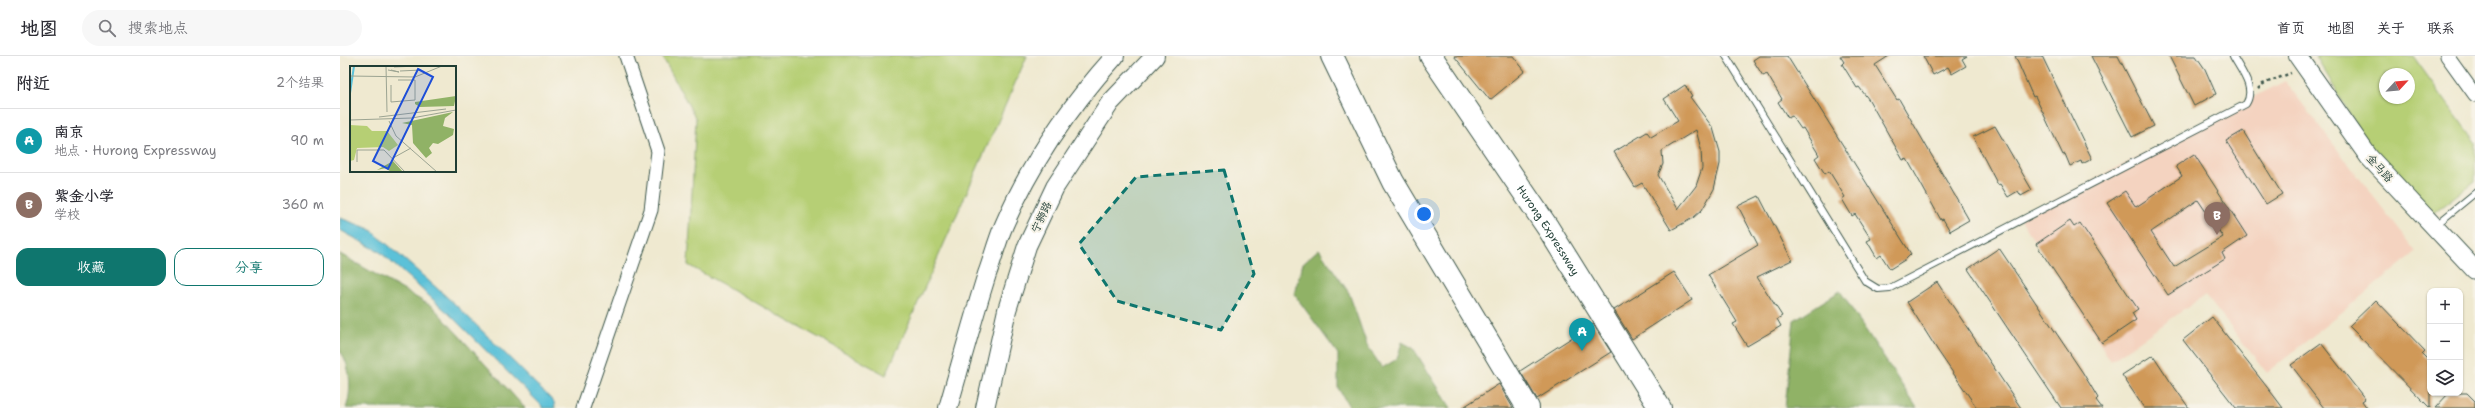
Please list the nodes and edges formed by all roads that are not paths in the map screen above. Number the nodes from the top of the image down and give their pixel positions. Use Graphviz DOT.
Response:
graph roads {
  1 [pos="626,56"];
  2 [pos="1114,56"];
  3 [pos="1155,56"];
  4 [pos="1332,56"];
  5 [pos="1430,56"];
  6 [pos="1726,56"];
  7 [pos="2233,56"];
  8 [pos="2447,56"];
  9 [pos="2300,60"];
  10 [pos="2475,95"];
  11 [pos="2475,193"];
  12 [pos="2434,226"];
  13 [pos="2475,270"];
  14 [pos="584,407"];
  15 [pos="948,408"];
  16 [pos="985,408"];
  17 [pos="1528,408"];
  18 [pos="1660,408"];
  1 -- 14 [label="street"];
  2 -- 15 [label="main road"];
  3 -- 16 [label="main road, 宁狮路"];
  4 -- 17 [label="highway"];
  5 -- 18 [label="highway, Hurong Expressway"];
  6 -- 7 [label="lane"];
  8 -- 10 [label="street"];
  9 -- 12 [label="main road, 金马路"];
  11 -- 12 [label="lane"];
  12 -- 13 [label="main road, 金马路"];
}
